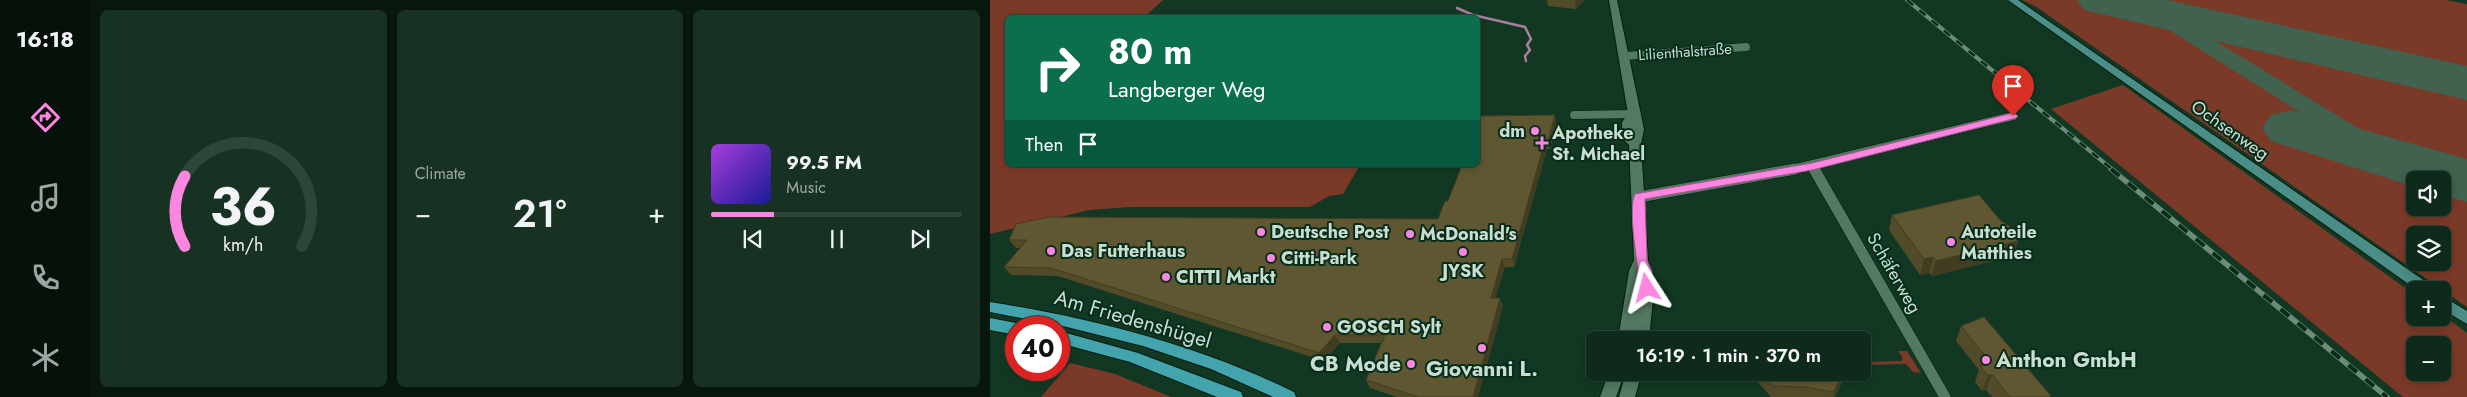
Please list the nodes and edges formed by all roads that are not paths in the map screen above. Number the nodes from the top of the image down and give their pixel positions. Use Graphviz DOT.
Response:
graph roads {
  1 [pos="1613,0"];
  2 [pos="2012,0"];
  3 [pos="1746,47"];
  4 [pos="1625,56"];
  5 [pos="1634,114"];
  6 [pos="1574,115"];
  7 [pos="2013,116"];
  8 [pos="1812,166"];
  9 [pos="1639,197"];
  10 [pos="1641,260"];
  11 [pos="2414,281"];
  12 [pos="990,307"];
  13 [pos="2451,307"];
  14 [pos="2467,318"];
  15 [pos="990,324"];
  16 [pos="1005,327"];
  17 [pos="1627,331"];
  18 [pos="1642,331"];
  19 [pos="1070,340"];
  20 [pos="1614,381"];
  21 [pos="1631,381"];
  22 [pos="1235,397"];
  23 [pos="1288,397"];
  24 [pos="1608,397"];
  25 [pos="1627,397"];
  26 [pos="1946,397"];
  1 -- 4 [label="street, Lilienthalstraße"];
  2 -- 11 [label="main road, Ochsenweg"];
  3 -- 4 [label="street, Lilienthalstraße"];
  4 -- 5 [label="street, Lilienthalstraße"];
  5 -- 6 [label="street"];
  5 -- 9 [label="street, Lilienthalstraße"];
  7 -- 8 [label="street"];
  8 -- 9 [label="street"];
  8 -- 26 [label="street, Schäferweg"];
  9 -- 10 [label="street, Lilienthalstraße"];
  10 -- 17 [label="street, Lilienthalstraße"];
  10 -- 18 [label="street, Lilienthalstraße"];
  12 -- 23 [label="main road, Am Friedenshügel"];
  13 -- 14 [label="main road"];
  15 -- 16 [label="main road"];
  19 -- 22 [label="main road, Am Friedenshügel"];
  20 -- 24 [label="street"];
  21 -- 25 [label="street"];
}
